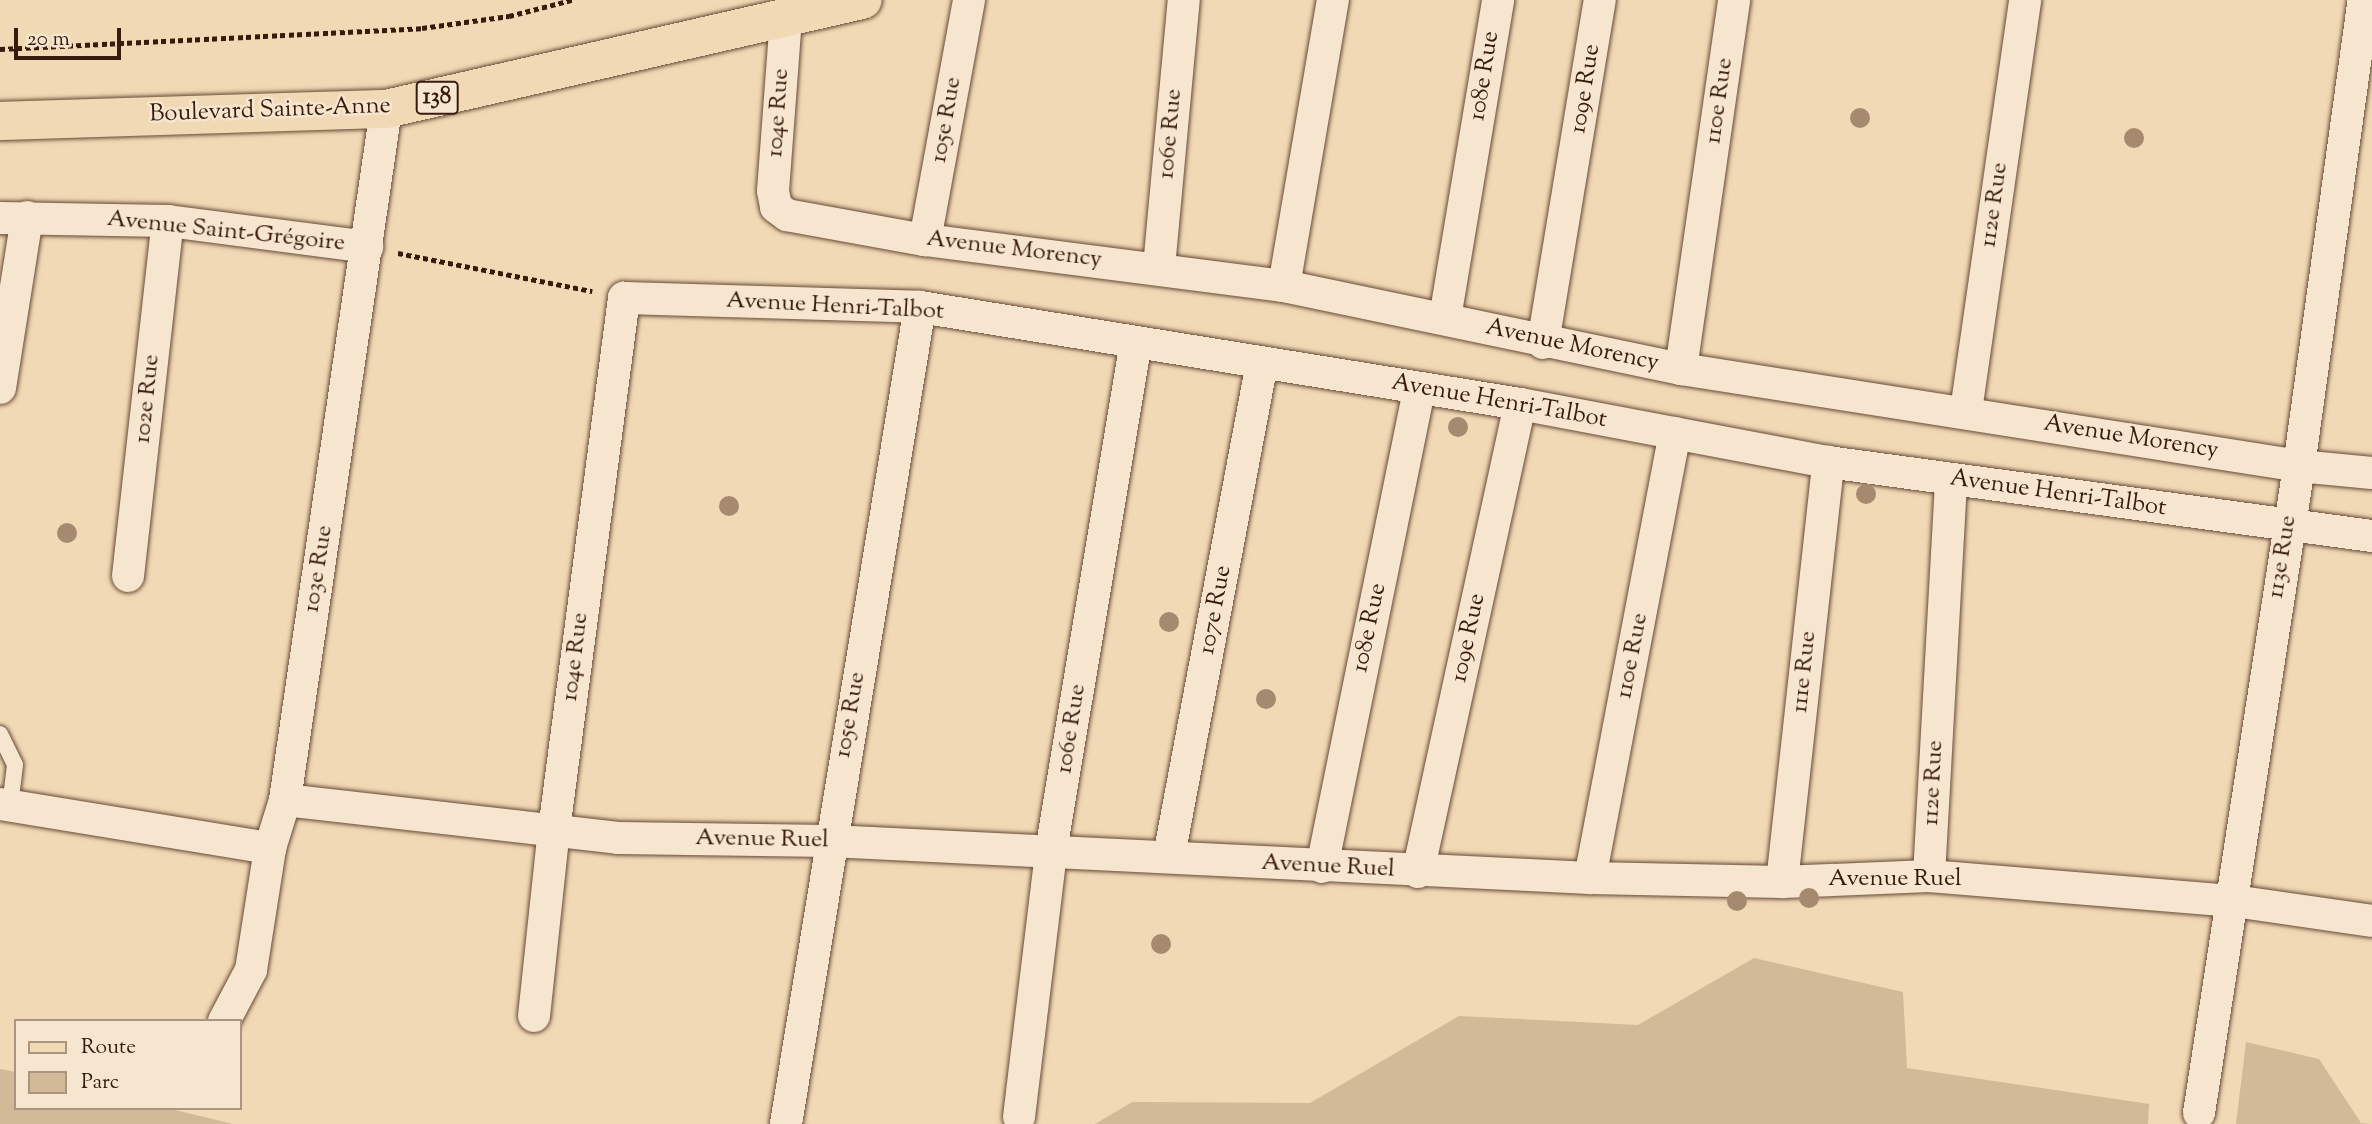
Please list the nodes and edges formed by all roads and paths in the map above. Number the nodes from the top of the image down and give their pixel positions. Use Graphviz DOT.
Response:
graph roads {
  1 [pos="572,0"];
  2 [pos="863,0"];
  3 [pos="969,0"];
  4 [pos="1184,0"];
  5 [pos="1333,0"];
  6 [pos="1497,0"];
  7 [pos="1600,0"];
  8 [pos="1734,0"];
  9 [pos="2025,0"];
  10 [pos="2364,0"];
  11 [pos="786,18"];
  12 [pos="0,49"];
  13 [pos="386,109"];
  14 [pos="0,121"];
  15 [pos="776,207"];
  16 [pos="14,217"];
  17 [pos="168,222"];
  18 [pos="925,240"];
  19 [pos="368,247"];
  20 [pos="1159,267"];
  21 [pos="1284,286"];
  22 [pos="624,298"];
  23 [pos="920,307"];
  24 [pos="1445,318"];
  25 [pos="1136,342"];
  26 [pos="1543,343"];
  27 [pos="1262,363"];
  28 [pos="1681,369"];
  29 [pos="0,388"];
  30 [pos="1419,389"];
  31 [pos="1520,404"];
  32 [pos="1966,411"];
  33 [pos="1675,433"];
  34 [pos="1828,462"];
  35 [pos="2299,466"];
  36 [pos="2372,473"];
  37 [pos="1951,480"];
  38 [pos="2287,525"];
  39 [pos="2372,536"];
  40 [pos="128,576"];
  41 [pos="0,734"];
  42 [pos="285,800"];
  43 [pos="5,805"];
  44 [pos="554,830"];
  45 [pos="830,841"];
  46 [pos="270,848"];
  47 [pos="1051,851"];
  48 [pos="1169,856"];
  49 [pos="1322,867"];
  50 [pos="1418,872"];
  51 [pos="1929,876"];
  52 [pos="1590,878"];
  53 [pos="1782,882"];
  54 [pos="2234,901"];
  55 [pos="2372,921"];
  56 [pos="534,1016"];
  57 [pos="225,1019"];
  58 [pos="2199,1113"];
  59 [pos="1019,1117"];
  60 [pos="786,1124"];
  1 -- 12 [label="path"];
  2 -- 11 [label="main road, Boulevard Sainte-Anne / 138"];
  3 -- 18 [label="street, 105e Rue"];
  4 -- 20 [label="street, 106e Rue"];
  5 -- 21 [label="street"];
  6 -- 24 [label="street, 108e Rue"];
  7 -- 26 [label="street, 109e Rue"];
  8 -- 28 [label="street, 110e Rue"];
  9 -- 32 [label="street, 112e Rue"];
  10 -- 35 [label="street, 113e Rue"];
  11 -- 13 [label="main road, Boulevard Sainte-Anne / 138"];
  11 -- 15 [label="street, 104e Rue"];
  13 -- 14 [label="main road, Boulevard Sainte-Anne / 138"];
  13 -- 19 [label="street, 103e Rue"];
  15 -- 18 [label="street, Avenue Morency"];
  16 -- 17 [label="street, Avenue Saint-Grégoire"];
  16 -- 29 [label="street"];
  17 -- 19 [label="street, Avenue Saint-Grégoire"];
  17 -- 40 [label="street, 102e Rue"];
  18 -- 20 [label="street, Avenue Morency"];
  19 -- 22 [label="path"];
  19 -- 42 [label="street, 103e Rue"];
  20 -- 21 [label="street, Avenue Morency"];
  21 -- 24 [label="street, Avenue Morency"];
  22 -- 23 [label="street, Avenue Henri-Talbot"];
  22 -- 44 [label="street, 104e Rue"];
  23 -- 25 [label="street, Avenue Henri-Talbot"];
  23 -- 45 [label="street, 105e Rue"];
  24 -- 26 [label="street, Avenue Morency"];
  25 -- 27 [label="street, Avenue Henri-Talbot"];
  25 -- 47 [label="street, 106e Rue"];
  26 -- 28 [label="street, Avenue Morency"];
  27 -- 30 [label="street, Avenue Henri-Talbot"];
  27 -- 48 [label="street, 107e Rue"];
  28 -- 32 [label="street, Avenue Morency"];
  30 -- 31 [label="street, Avenue Henri-Talbot"];
  30 -- 49 [label="street, 108e Rue"];
  31 -- 33 [label="street, Avenue Henri-Talbot"];
  31 -- 50 [label="street, 109e Rue"];
  32 -- 35 [label="street, Avenue Morency"];
  33 -- 34 [label="street, Avenue Henri-Talbot"];
  33 -- 52 [label="street, 110e Rue"];
  34 -- 37 [label="street, Avenue Henri-Talbot"];
  34 -- 53 [label="street, 111e Rue"];
  35 -- 36 [label="street, Avenue Morency"];
  35 -- 38 [label="street, 113e Rue"];
  37 -- 38 [label="street, Avenue Henri-Talbot"];
  37 -- 51 [label="street, 112e Rue"];
  38 -- 39 [label="street, Avenue Henri-Talbot"];
  38 -- 54 [label="street, 113e Rue"];
  41 -- 43 [label="lane"];
  42 -- 44 [label="street, Avenue Ruel"];
  42 -- 46 [label="street, 103e Rue"];
  43 -- 46 [label="street"];
  44 -- 45 [label="street, Avenue Ruel"];
  44 -- 56 [label="street, 104e Rue"];
  45 -- 47 [label="street, Avenue Ruel"];
  45 -- 60 [label="street, 105e Rue"];
  46 -- 57 [label="street, 103e Rue"];
  47 -- 48 [label="street, Avenue Ruel"];
  47 -- 59 [label="street, 106e Rue"];
  48 -- 49 [label="street, Avenue Ruel"];
  49 -- 50 [label="street, Avenue Ruel"];
  50 -- 52 [label="street, Avenue Ruel"];
  51 -- 53 [label="street, Avenue Ruel"];
  51 -- 54 [label="street, Avenue Ruel"];
  52 -- 53 [label="street, Avenue Ruel"];
  54 -- 55 [label="street, Avenue Ruel"];
  54 -- 58 [label="street, 113e Rue"];
}
